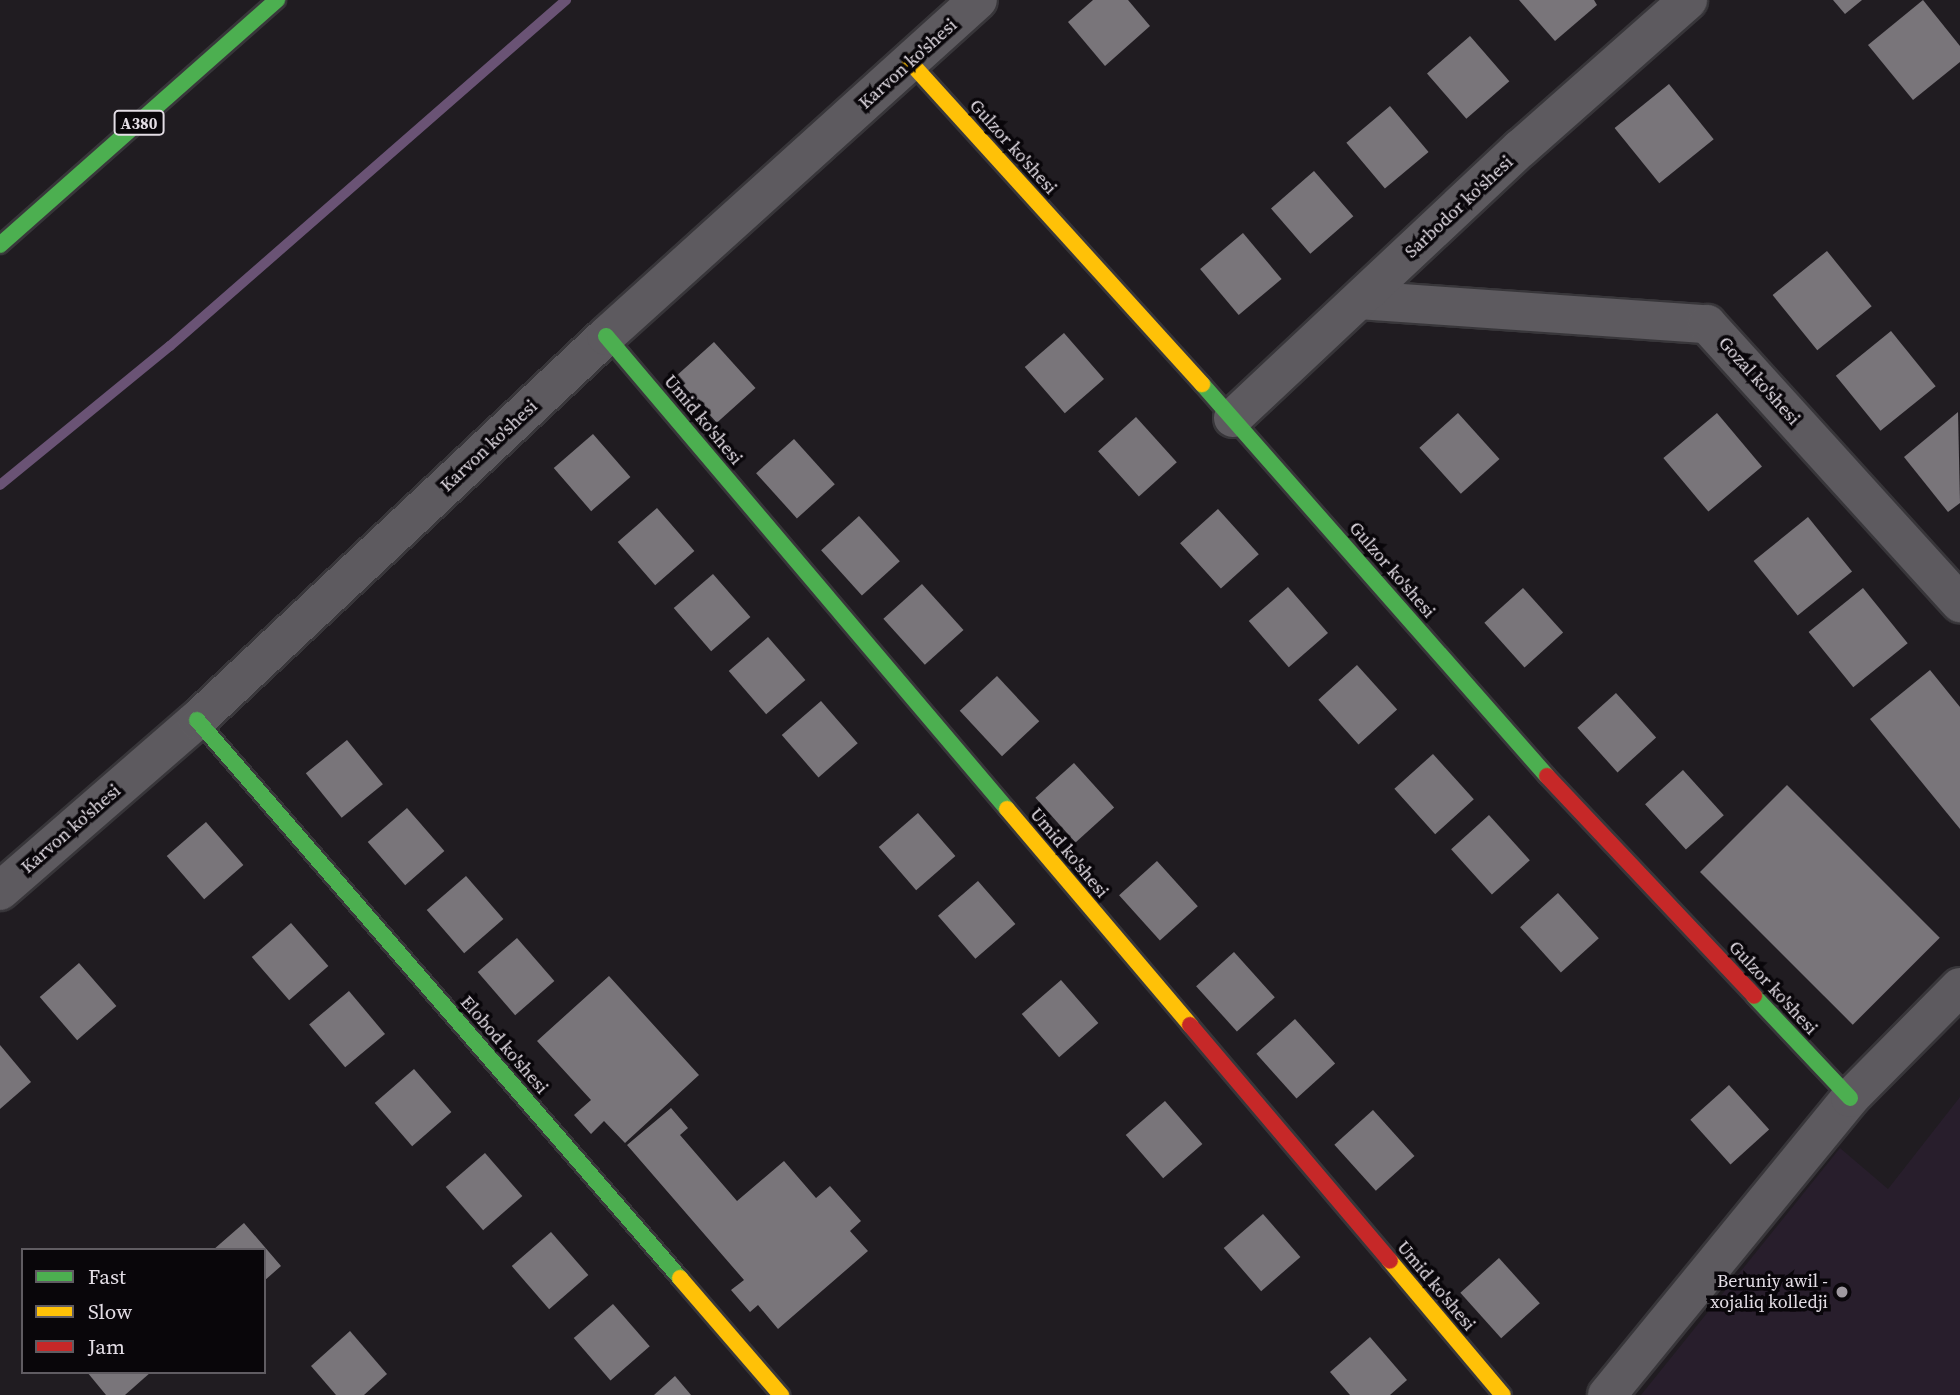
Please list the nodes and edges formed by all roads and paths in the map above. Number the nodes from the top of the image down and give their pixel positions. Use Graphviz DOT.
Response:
graph roads {
  1 [pos="277,0"];
  2 [pos="978,0"];
  3 [pos="1688,0"];
  4 [pos="910,62"];
  5 [pos="0,246"];
  6 [pos="1360,300"];
  7 [pos="606,336"];
  8 [pos="1233,418"];
  9 [pos="1960,603"];
  10 [pos="197,720"];
  11 [pos="0,891"];
  12 [pos="1960,987"];
  13 [pos="1850,1098"];
  14 [pos="781,1395"];
  15 [pos="1503,1395"];
  16 [pos="1607,1395"];
  1 -- 5 [label="main road, A380"];
  2 -- 4 [label="street, Karvon ko'shesi"];
  3 -- 6 [label="street, Sarbodor ko'shesi"];
  4 -- 7 [label="street, Karvon ko'shesi"];
  4 -- 8 [label="main road, Gulzor ko'shesi"];
  6 -- 8 [label="street, Sarbodor ko'shesi"];
  6 -- 9 [label="street, Gozal ko'shesi"];
  7 -- 10 [label="street, Karvon ko'shesi"];
  7 -- 15 [label="main road, Umid ko'shesi"];
  8 -- 13 [label="main road, Gulzor ko'shesi"];
  10 -- 11 [label="street, Karvon ko'shesi"];
  10 -- 14 [label="main road, Elobod ko'shesi"];
  12 -- 13 [label="street"];
  13 -- 16 [label="street"];
}
